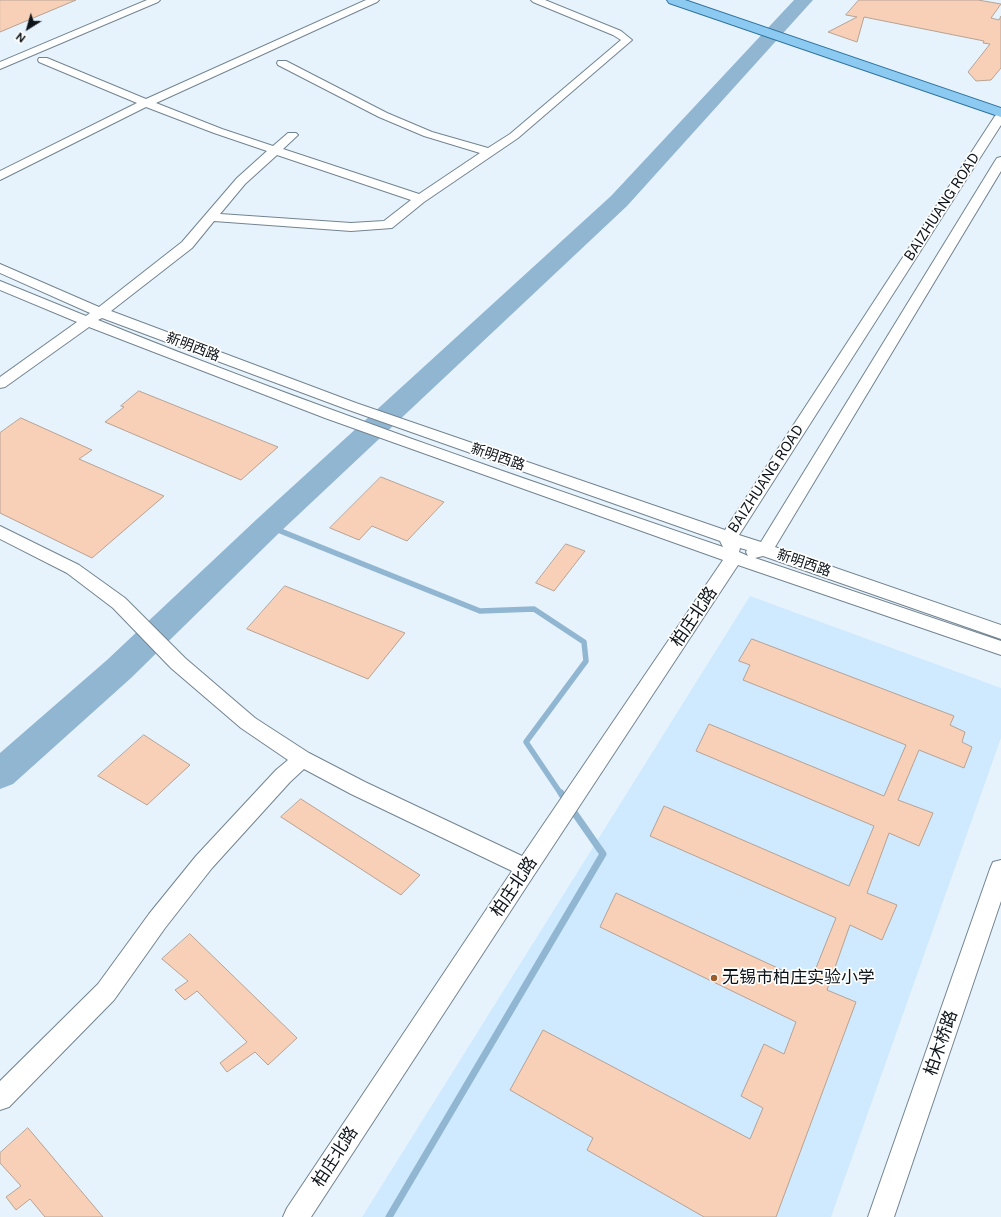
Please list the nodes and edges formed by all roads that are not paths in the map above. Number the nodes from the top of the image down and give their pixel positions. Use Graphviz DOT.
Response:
graph roads {
  1 [pos="135,0"];
  2 [pos="155,0"];
  3 [pos="374,0"];
  4 [pos="536,0"];
  5 [pos="673,0"];
  6 [pos="698,0"];
  7 [pos="751,23"];
  8 [pos="799,40"];
  9 [pos="0,56"];
  10 [pos="43,60"];
  11 [pos="282,63"];
  12 [pos="0,66"];
  13 [pos="146,103"];
  14 [pos="1001,105"];
  15 [pos="1001,114"];
  16 [pos="292,135"];
  17 [pos="275,150"];
  18 [pos="489,152"];
  19 [pos="1001,162"];
  20 [pos="0,176"];
  21 [pos="420,198"];
  22 [pos="210,217"];
  23 [pos="0,268"];
  24 [pos="0,284"];
  25 [pos="100,312"];
  26 [pos="86,322"];
  27 [pos="0,384"];
  28 [pos="0,532"];
  29 [pos="728,538"];
  30 [pos="765,549"];
  31 [pos="734,557"];
  32 [pos="1001,632"];
  33 [pos="1001,648"];
  34 [pos="302,758"];
  35 [pos="526,868"];
  36 [pos="1001,869"];
  37 [pos="0,1098"];
  38 [pos="296,1217"];
  39 [pos="881,1217"];
  1 -- 9 [label="street"];
  2 -- 12 [label="street"];
  3 -- 13 [label="street"];
  4 -- 18 [label="street"];
  5 -- 7 [label="main road"];
  6 -- 7 [label="main road"];
  7 -- 8 [label="main road"];
  8 -- 14 [label="main road"];
  8 -- 15 [label="main road"];
  10 -- 13 [label="street"];
  11 -- 18 [label="street"];
  13 -- 17 [label="street"];
  13 -- 20 [label="street"];
  15 -- 29 [label="street, BAIZHUANG ROAD"];
  16 -- 17 [label="street"];
  17 -- 21 [label="street"];
  17 -- 22 [label="street"];
  18 -- 21 [label="street"];
  19 -- 30 [label="street, BAIZHUANG ROAD"];
  21 -- 22 [label="street"];
  22 -- 25 [label="street"];
  23 -- 25 [label="street, 新明西路"];
  24 -- 26 [label="street, 新明西路"];
  25 -- 26 [label="street"];
  25 -- 29 [label="street, 新明西路"];
  26 -- 27 [label="street"];
  26 -- 31 [label="street, 新明西路"];
  28 -- 34 [label="street"];
  29 -- 30 [label="street, 新明西路"];
  29 -- 31 [label="street, BAIZHUANG ROAD"];
  30 -- 31 [label="street, BAIZHUANG ROAD"];
  30 -- 32 [label="street, 新明西路"];
  31 -- 33 [label="street, 新明西路"];
  31 -- 35 [label="street, 柏庄北路"];
  34 -- 35 [label="street"];
  34 -- 37 [label="street"];
  35 -- 38 [label="street, 柏庄北路"];
  36 -- 39 [label="street, 柏木桥路"];
}
